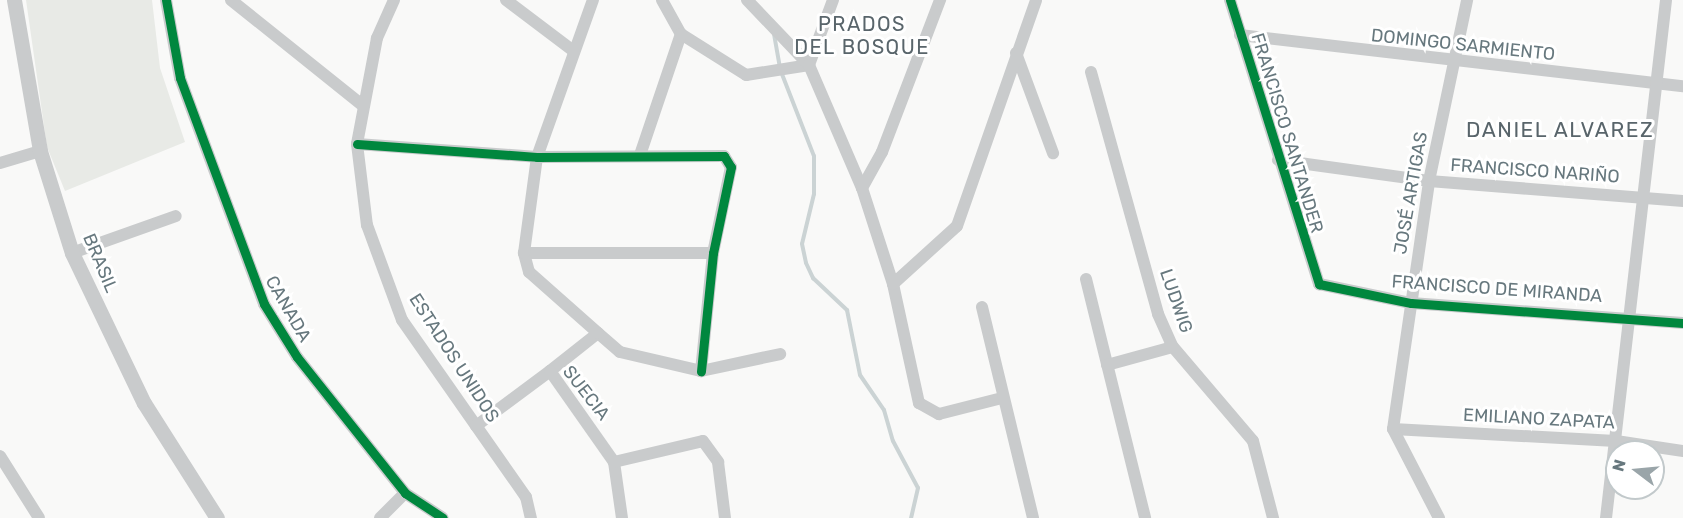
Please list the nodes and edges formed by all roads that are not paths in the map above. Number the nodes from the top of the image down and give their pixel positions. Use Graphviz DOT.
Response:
graph roads {
  1 [pos="14,0"];
  2 [pos="166,0"];
  3 [pos="231,0"];
  4 [pos="394,0"];
  5 [pos="506,0"];
  6 [pos="593,0"];
  7 [pos="662,0"];
  8 [pos="747,0"];
  9 [pos="833,0"];
  10 [pos="940,0"];
  11 [pos="1036,0"];
  12 [pos="1230,0"];
  13 [pos="1467,0"];
  14 [pos="1666,0"];
  15 [pos="681,33"];
  16 [pos="1240,35"];
  17 [pos="572,51"];
  18 [pos="1016,53"];
  19 [pos="1454,64"];
  20 [pos="808,65"];
  21 [pos="1091,72"];
  22 [pos="1656,83"];
  23 [pos="1683,86"];
  24 [pos="362,105"];
  25 [pos="357,144"];
  26 [pos="40,151"];
  27 [pos="1053,153"];
  28 [pos="640,155"];
  29 [pos="537,157"];
  30 [pos="1278,160"];
  31 [pos="0,163"];
  32 [pos="1429,181"];
  33 [pos="862,188"];
  34 [pos="1644,197"];
  35 [pos="1683,201"];
  36 [pos="176,216"];
  37 [pos="72,253"];
  38 [pos="524,253"];
  39 [pos="713,253"];
  40 [pos="1314,276"];
  41 [pos="1086,279"];
  42 [pos="893,284"];
  43 [pos="1411,303"];
  44 [pos="982,307"];
  45 [pos="1630,315"];
  46 [pos="1683,323"];
  47 [pos="598,333"];
  48 [pos="1173,347"];
  49 [pos="780,354"];
  50 [pos="1107,365"];
  51 [pos="550,371"];
  52 [pos="701,371"];
  53 [pos="1002,398"];
  54 [pos="476,426"];
  55 [pos="1393,429"];
  56 [pos="1605,440"];
  57 [pos="1616,440"];
  58 [pos="1665,448"];
  59 [pos="1683,451"];
  60 [pos="0,456"];
  61 [pos="614,462"];
  62 [pos="405,493"];
  63 [pos="1608,500"];
  64 [pos="218,517"];
  65 [pos="39,518"];
  66 [pos="380,518"];
  67 [pos="443,518"];
  68 [pos="531,518"];
  69 [pos="622,518"];
  70 [pos="725,518"];
  71 [pos="1033,518"];
  72 [pos="1145,518"];
  73 [pos="1273,518"];
  74 [pos="1439,518"];
  75 [pos="1606,518"];
  1 -- 26 [label="street, BRASIL"];
  2 -- 62 [label="street, CANADA"];
  3 -- 24 [label="street"];
  4 -- 24 [label="street, ESTADOS UNIDOS"];
  5 -- 17 [label="street"];
  6 -- 17 [label="street"];
  7 -- 15 [label="street"];
  8 -- 20 [label="street"];
  9 -- 20 [label="street"];
  10 -- 33 [label="street"];
  11 -- 18 [label="street"];
  12 -- 16 [label="street, FRANCISCO SANTANDER"];
  13 -- 19 [label="street, JOSÉ ARTIGAS"];
  14 -- 22 [label="street"];
  15 -- 20 [label="street"];
  15 -- 28 [label="street"];
  16 -- 19 [label="street, DOMINGO SARMIENTO"];
  16 -- 30 [label="street, FRANCISCO SANTANDER"];
  17 -- 29 [label="street"];
  18 -- 27 [label="street"];
  18 -- 42 [label="street"];
  19 -- 22 [label="street, DOMINGO SARMIENTO"];
  19 -- 32 [label="street, JOSÉ ARTIGAS"];
  20 -- 33 [label="street"];
  21 -- 48 [label="street, LUDWIG"];
  22 -- 23 [label="street, DOMINGO SARMIENTO"];
  22 -- 34 [label="street"];
  24 -- 25 [label="street, ESTADOS UNIDOS"];
  25 -- 29 [label="street"];
  25 -- 54 [label="street, ESTADOS UNIDOS"];
  26 -- 31 [label="street"];
  26 -- 37 [label="street, BRASIL"];
  28 -- 29 [label="street"];
  28 -- 39 [label="street"];
  29 -- 38 [label="street"];
  30 -- 32 [label="street, FRANCISCO NARIÑO"];
  30 -- 40 [label="street, FRANCISCO SANTANDER"];
  32 -- 34 [label="street, FRANCISCO NARIÑO"];
  32 -- 43 [label="street, JOSÉ ARTIGAS"];
  33 -- 42 [label="street"];
  34 -- 35 [label="street, FRANCISCO NARIÑO"];
  34 -- 45 [label="street"];
  36 -- 37 [label="street"];
  37 -- 64 [label="street, BRASIL"];
  38 -- 39 [label="street"];
  38 -- 47 [label="street"];
  39 -- 52 [label="street"];
  40 -- 43 [label="street, FRANCISCO DE MIRANDA"];
  41 -- 50 [label="street"];
  42 -- 53 [label="street"];
  43 -- 45 [label="street, FRANCISCO DE MIRANDA"];
  43 -- 55 [label="street, JOSÉ ARTIGAS"];
  44 -- 53 [label="street"];
  45 -- 46 [label="street, FRANCISCO DE MIRANDA"];
  45 -- 57 [label="street"];
  47 -- 51 [label="street"];
  47 -- 52 [label="street"];
  48 -- 50 [label="street"];
  48 -- 73 [label="street, LUDWIG"];
  49 -- 52 [label="street"];
  50 -- 72 [label="street"];
  51 -- 54 [label="street, SUECIA"];
  51 -- 61 [label="street, SUECIA"];
  53 -- 71 [label="street"];
  54 -- 68 [label="street, ESTADOS UNIDOS"];
  55 -- 56 [label="street, EMILIANO ZAPATA"];
  55 -- 74 [label="street"];
  58 -- 59 [label="street, EMILIANO ZAPATA"];
  60 -- 65 [label="street"];
  61 -- 69 [label="street, SUECIA"];
  61 -- 70 [label="street"];
  62 -- 66 [label="street"];
  62 -- 67 [label="street, CANADA"];
  63 -- 75 [label="street"];
}
